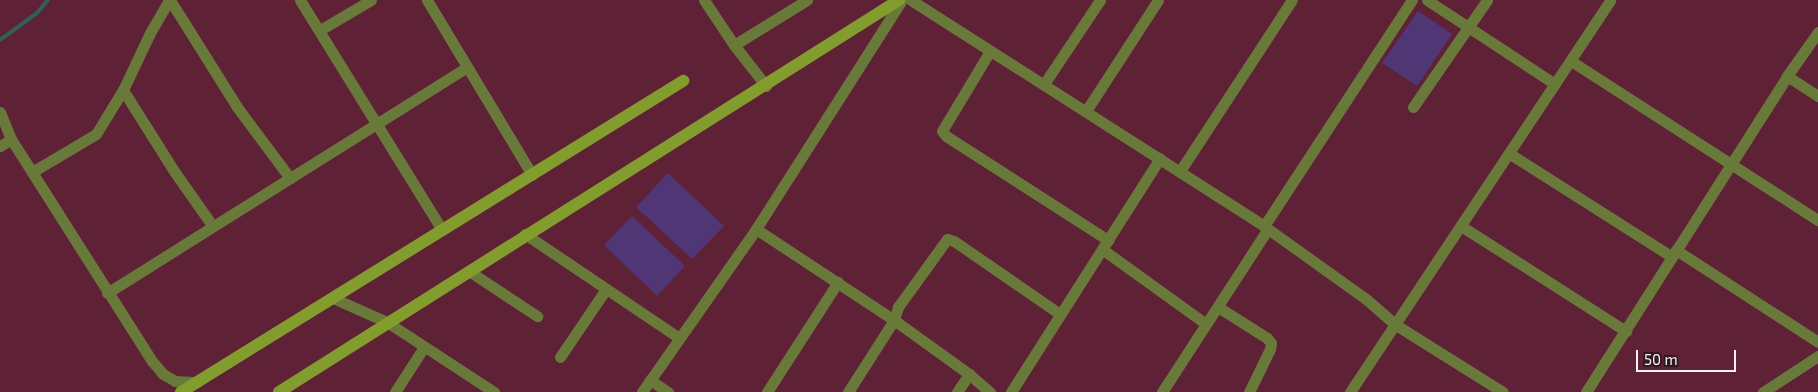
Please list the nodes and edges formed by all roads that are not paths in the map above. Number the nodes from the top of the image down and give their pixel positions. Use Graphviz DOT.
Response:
graph roads {
  1 [pos="169,0"];
  2 [pos="300,0"];
  3 [pos="371,0"];
  4 [pos="427,0"];
  5 [pos="704,0"];
  6 [pos="807,0"];
  7 [pos="900,0"];
  8 [pos="911,0"];
  9 [pos="1100,0"];
  10 [pos="1158,0"];
  11 [pos="1292,0"];
  12 [pos="1412,0"];
  13 [pos="1427,0"];
  14 [pos="1487,0"];
  15 [pos="1610,0"];
  16 [pos="1468,28"];
  17 [pos="320,30"];
  18 [pos="1818,32"];
  19 [pos="734,45"];
  20 [pos="990,51"];
  21 [pos="1571,61"];
  22 [pos="466,68"];
  23 [pos="1787,76"];
  24 [pos="683,81"];
  25 [pos="1044,84"];
  26 [pos="1555,84"];
  27 [pos="766,86"];
  28 [pos="123,90"];
  29 [pos="1818,96"];
  30 [pos="1414,107"];
  31 [pos="1086,110"];
  32 [pos="0,112"];
  33 [pos="376,124"];
  34 [pos="11,139"];
  35 [pos="0,146"];
  36 [pos="1510,154"];
  37 [pos="1160,158"];
  38 [pos="1732,165"];
  39 [pos="1180,171"];
  40 [pos="32,172"];
  41 [pos="532,175"];
  42 [pos="290,178"];
  43 [pos="1818,220"];
  44 [pos="212,225"];
  45 [pos="1461,226"];
  46 [pos="1266,227"];
  47 [pos="756,229"];
  48 [pos="442,230"];
  49 [pos="525,234"];
  50 [pos="1105,244"];
  51 [pos="1674,253"];
  52 [pos="469,271"];
  53 [pos="838,282"];
  54 [pos="606,289"];
  55 [pos="107,293"];
  56 [pos="332,298"];
  57 [pos="1218,307"];
  58 [pos="1060,314"];
  59 [pos="537,316"];
  60 [pos="894,320"];
  61 [pos="387,322"];
  62 [pos="1206,324"];
  63 [pos="1396,325"];
  64 [pos="1626,331"];
  65 [pos="679,338"];
  66 [pos="1818,342"];
  67 [pos="424,347"];
  68 [pos="1818,356"];
  69 [pos="560,357"];
  70 [pos="969,374"];
  71 [pos="650,380"];
  72 [pos="197,382"];
  73 [pos="181,392"];
  74 [pos="279,392"];
  75 [pos="395,392"];
  76 [pos="494,392"];
  77 [pos="642,392"];
  78 [pos="668,392"];
  79 [pos="767,392"];
  80 [pos="848,392"];
  81 [pos="957,392"];
  82 [pos="990,392"];
  83 [pos="1011,392"];
  84 [pos="1162,392"];
  85 [pos="1250,392"];
  86 [pos="1350,392"];
  87 [pos="1503,392"];
  88 [pos="1586,392"];
  89 [pos="1763,392"];
  1 -- 28 [label="street"];
  1 -- 42 [label="street"];
  2 -- 17 [label="street"];
  3 -- 17 [label="street"];
  4 -- 22 [label="street"];
  5 -- 19 [label="street"];
  6 -- 19 [label="street"];
  7 -- 27 [label="street"];
  7 -- 47 [label="street"];
  8 -- 20 [label="street"];
  9 -- 25 [label="street"];
  10 -- 31 [label="street"];
  11 -- 39 [label="street"];
  12 -- 46 [label="street"];
  13 -- 16 [label="street"];
  14 -- 16 [label="street"];
  15 -- 21 [label="street"];
  16 -- 26 [label="street"];
  16 -- 30 [label="street"];
  17 -- 33 [label="street"];
  18 -- 23 [label="street"];
  19 -- 27 [label="street"];
  20 -- 25 [label="street"];
  20 -- 50 [label="street"];
  21 -- 26 [label="street"];
  21 -- 38 [label="street"];
  22 -- 33 [label="street"];
  22 -- 41 [label="street"];
  23 -- 29 [label="street"];
  23 -- 38 [label="street"];
  24 -- 41 [label="street"];
  25 -- 31 [label="street"];
  26 -- 36 [label="street"];
  27 -- 49 [label="street"];
  28 -- 40 [label="street"];
  28 -- 44 [label="street"];
  31 -- 37 [label="street"];
  32 -- 34 [label="street"];
  33 -- 42 [label="street"];
  33 -- 48 [label="street"];
  34 -- 35 [label="street"];
  34 -- 40 [label="street"];
  36 -- 45 [label="street"];
  36 -- 51 [label="street"];
  37 -- 39 [label="street"];
  37 -- 50 [label="street"];
  38 -- 43 [label="street"];
  38 -- 51 [label="street"];
  39 -- 46 [label="street"];
  40 -- 55 [label="street"];
  41 -- 48 [label="street"];
  42 -- 44 [label="street"];
  44 -- 55 [label="street"];
  45 -- 63 [label="street"];
  45 -- 64 [label="street"];
  46 -- 57 [label="street"];
  46 -- 63 [label="street"];
  47 -- 53 [label="street"];
  47 -- 65 [label="street"];
  48 -- 56 [label="street"];
  49 -- 52 [label="street"];
  49 -- 54 [label="street"];
  50 -- 58 [label="street"];
  50 -- 62 [label="street"];
  51 -- 64 [label="street"];
  51 -- 66 [label="street"];
  52 -- 59 [label="street"];
  52 -- 61 [label="street"];
  53 -- 60 [label="street"];
  53 -- 79 [label="street"];
  54 -- 65 [label="street"];
  54 -- 69 [label="street"];
  55 -- 72 [label="street"];
  56 -- 61 [label="street"];
  56 -- 72 [label="street"];
  57 -- 62 [label="street"];
  57 -- 85 [label="street"];
  58 -- 60 [label="street"];
  58 -- 83 [label="street"];
  60 -- 70 [label="street"];
  60 -- 80 [label="street"];
  61 -- 67 [label="street"];
  61 -- 74 [label="street"];
  62 -- 84 [label="street"];
  63 -- 86 [label="street"];
  63 -- 87 [label="street"];
  64 -- 88 [label="street"];
  65 -- 71 [label="street"];
  67 -- 75 [label="street"];
  67 -- 76 [label="street"];
  68 -- 89 [label="street"];
  70 -- 81 [label="street"];
  70 -- 82 [label="street"];
  71 -- 77 [label="street"];
  71 -- 78 [label="street"];
  72 -- 73 [label="street"];
}
